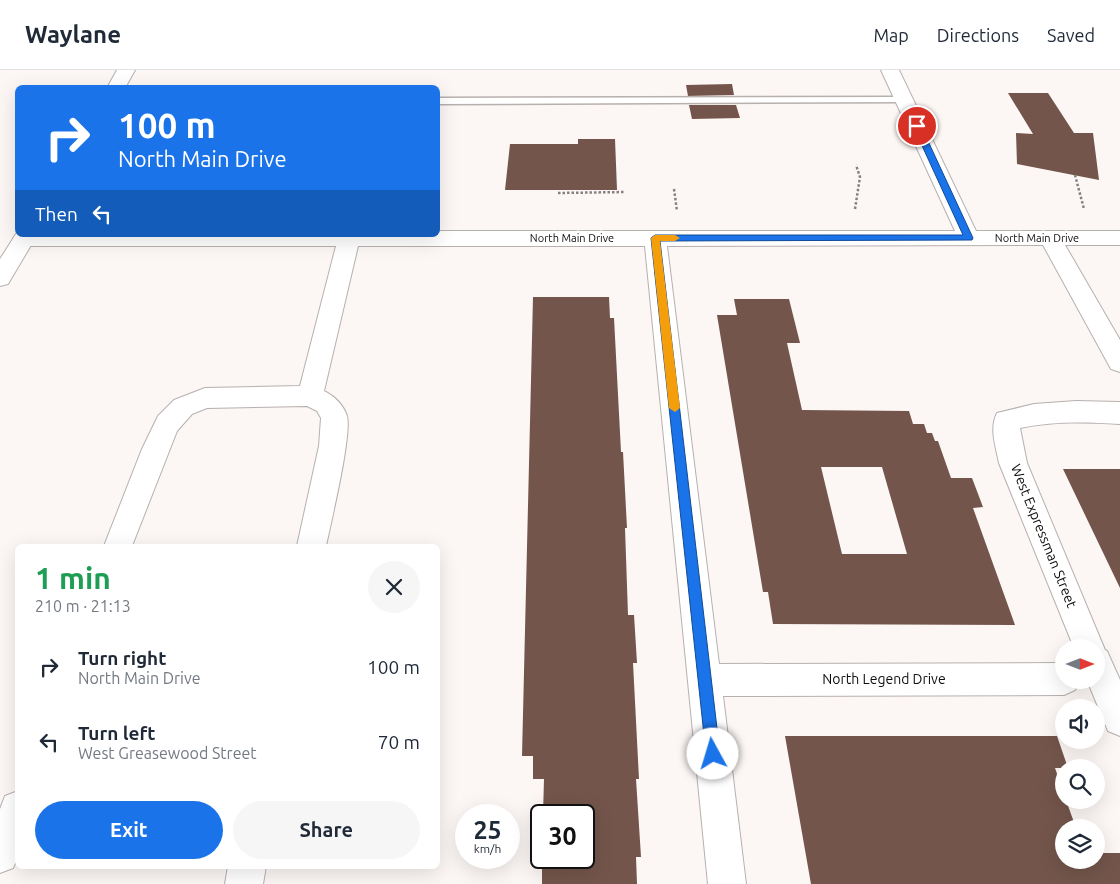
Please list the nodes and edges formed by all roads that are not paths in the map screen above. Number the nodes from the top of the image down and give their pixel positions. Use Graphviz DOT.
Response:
graph roads {
  1 [pos="126,70"];
  2 [pos="890,70"];
  3 [pos="118,85"];
  4 [pos="904,100"];
  5 [pos="440,101"];
  6 [pos="25,237"];
  7 [pos="655,238"];
  8 [pos="969,238"];
  9 [pos="1050,238"];
  10 [pos="1120,238"];
  11 [pos="349,239"];
  12 [pos="0,278"];
  13 [pos="1120,362"];
  14 [pos="310,396"];
  15 [pos="1120,413"];
  16 [pos="119,544"];
  17 [pos="312,544"];
  18 [pos="1086,639"];
  19 [pos="1055,679"];
  20 [pos="705,680"];
  21 [pos="1105,686"];
  22 [pos="1120,719"];
  23 [pos="15,817"];
  24 [pos="0,855"];
  25 [pos="246,869"];
  26 [pos="244,884"];
  27 [pos="728,884"];
  1 -- 3 [label="street"];
  2 -- 4 [label="street"];
  4 -- 5 [label="lane"];
  4 -- 8 [label="street"];
  6 -- 11 [label="street, North Main Drive"];
  6 -- 12 [label="street"];
  7 -- 8 [label="street, North Main Drive"];
  7 -- 11 [label="street, North Main Drive"];
  7 -- 20 [label="street"];
  8 -- 9 [label="street, North Main Drive"];
  9 -- 10 [label="street, North Main Drive"];
  9 -- 13 [label="street"];
  11 -- 14 [label="street"];
  14 -- 16 [label="street"];
  14 -- 17 [label="street"];
  15 -- 18 [label="street, West Expressman Street"];
  19 -- 20 [label="street, North Legend Drive"];
  20 -- 27 [label="street"];
  21 -- 22 [label="street"];
  23 -- 24 [label="street"];
  25 -- 26 [label="street"];
}
